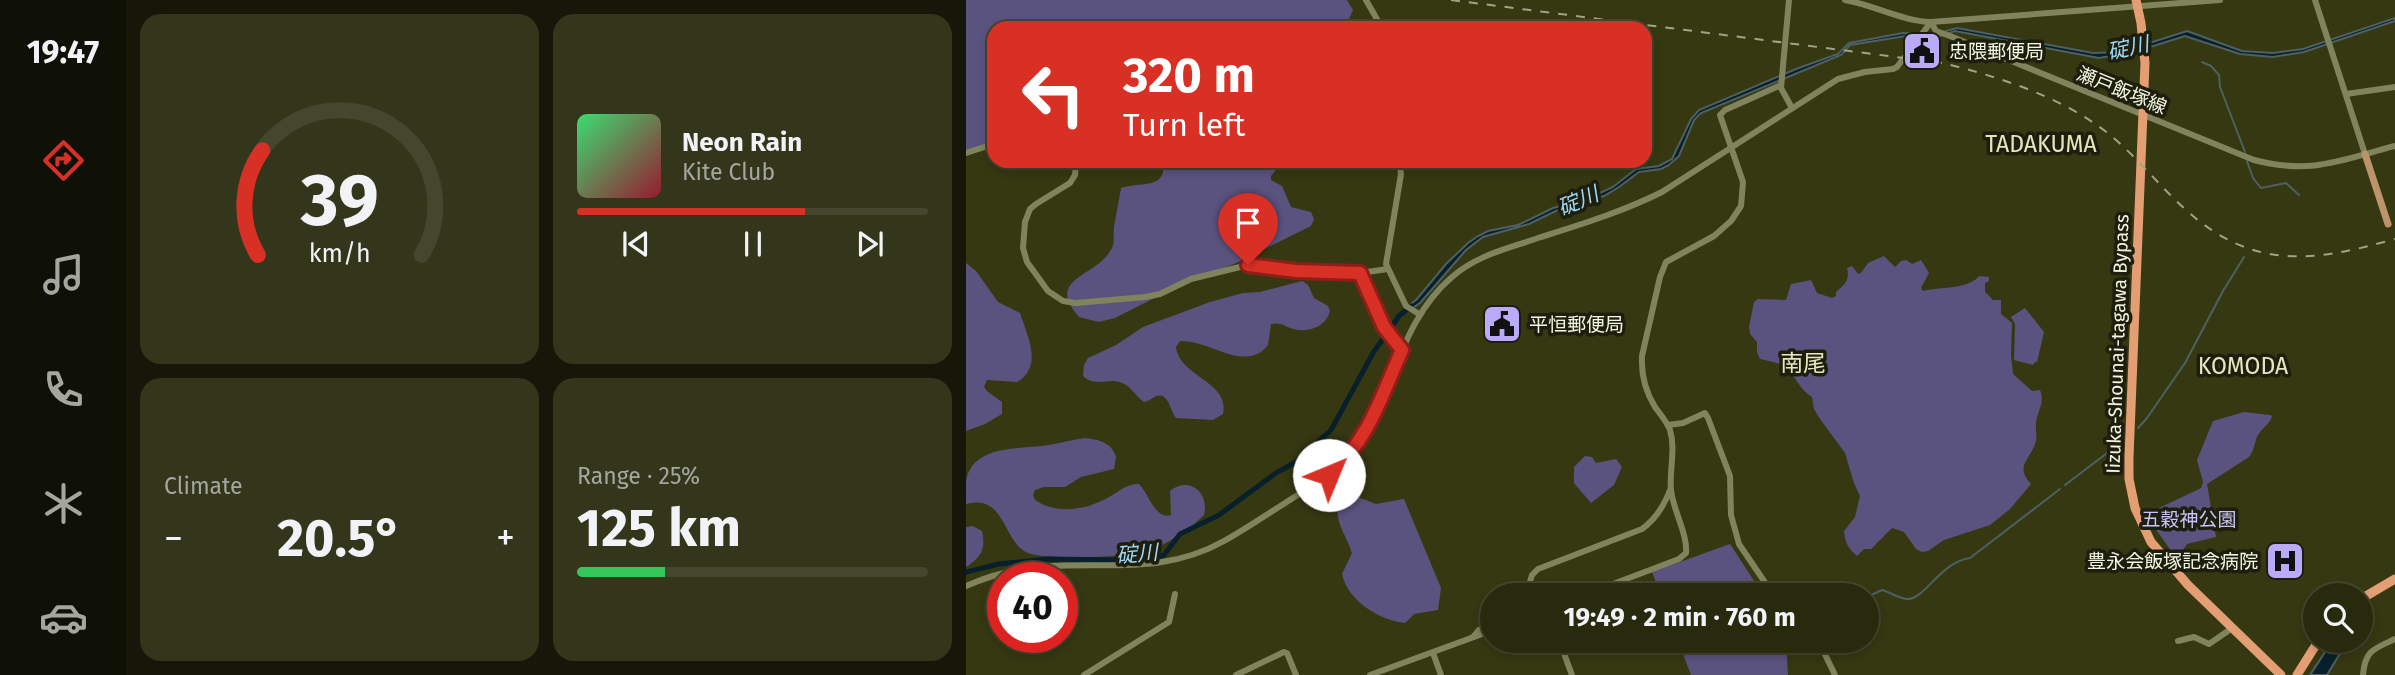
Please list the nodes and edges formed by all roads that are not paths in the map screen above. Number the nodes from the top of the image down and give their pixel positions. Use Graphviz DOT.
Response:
graph roads {
  1 [pos="1366,0"];
  2 [pos="1789,0"];
  3 [pos="1845,0"];
  4 [pos="2220,0"];
  5 [pos="2315,0"];
  6 [pos="2134,3"];
  7 [pos="1378,21"];
  8 [pos="1931,22"];
  9 [pos="1781,80"];
  10 [pos="2395,88"];
  11 [pos="2346,94"];
  12 [pos="1791,108"];
  13 [pos="987,146"];
  14 [pos="2395,146"];
  15 [pos="1731,149"];
  16 [pos="966,153"];
  17 [pos="2365,154"];
  18 [pos="1076,168"];
  19 [pos="1400,168"];
  20 [pos="2138,174"];
  21 [pos="2388,225"];
  22 [pos="1388,269"];
  23 [pos="1360,273"];
  24 [pos="1412,310"];
  25 [pos="1402,350"];
  26 [pos="1668,425"];
  27 [pos="1671,489"];
  28 [pos="2395,579"];
  29 [pos="1530,583"];
  30 [pos="1616,583"];
  31 [pos="1765,583"];
  32 [pos="966,586"];
  33 [pos="2373,592"];
  34 [pos="1175,594"];
  35 [pos="1480,629"];
  36 [pos="2228,631"];
  37 [pos="1480,635"];
  38 [pos="1473,638"];
  39 [pos="2395,639"];
  40 [pos="2178,640"];
  41 [pos="1433,653"];
  42 [pos="1564,653"];
  43 [pos="1824,653"];
  44 [pos="2311,653"];
  45 [pos="1084,675"];
  46 [pos="1236,675"];
  47 [pos="1296,675"];
  48 [pos="1370,675"];
  49 [pos="1441,675"];
  50 [pos="1572,675"];
  51 [pos="1835,675"];
  52 [pos="2275,675"];
  53 [pos="2281,675"];
  54 [pos="2297,675"];
  55 [pos="2362,675"];
  1 -- 7 [label="street"];
  2 -- 9 [label="street"];
  3 -- 8 [label="street"];
  4 -- 6 [label="street"];
  5 -- 11 [label="street"];
  6 -- 8 [label="street"];
  6 -- 20 [label="highway, Iizuka-Shounai-tagawa Bypass"];
  8 -- 12 [label="street"];
  8 -- 17 [label="street, 瀬戸飯塚線"];
  9 -- 12 [label="street"];
  9 -- 15 [label="street"];
  10 -- 11 [label="street"];
  11 -- 17 [label="street"];
  12 -- 15 [label="street"];
  13 -- 16 [label="street"];
  14 -- 17 [label="street, 瀬戸飯塚線"];
  15 -- 24 [label="street"];
  15 -- 26 [label="street"];
  17 -- 21 [label="main road"];
  18 -- 23 [label="street"];
  19 -- 22 [label="street"];
  20 -- 36 [label="highway, Iizuka-Shounai-tagawa Bypass"];
  20 -- 53 [label="highway, Iizuka-Shounai-tagawa Bypass"];
  22 -- 23 [label="street"];
  22 -- 24 [label="street"];
  23 -- 25 [label="street"];
  24 -- 25 [label="street"];
  25 -- 32 [label="street"];
  26 -- 27 [label="street"];
  26 -- 31 [label="street"];
  27 -- 29 [label="street"];
  27 -- 30 [label="street"];
  28 -- 33 [label="highway"];
  34 -- 45 [label="street"];
  35 -- 38 [label="street"];
  36 -- 40 [label="street"];
  36 -- 52 [label="highway, Iizuka-Shounai-tagawa Bypass"];
  37 -- 38 [label="street"];
  38 -- 41 [label="street"];
  39 -- 55 [label="street"];
  41 -- 48 [label="street"];
  41 -- 49 [label="street"];
  42 -- 50 [label="street"];
  43 -- 51 [label="street"];
  44 -- 54 [label="highway"];
  46 -- 47 [label="street"];
}
